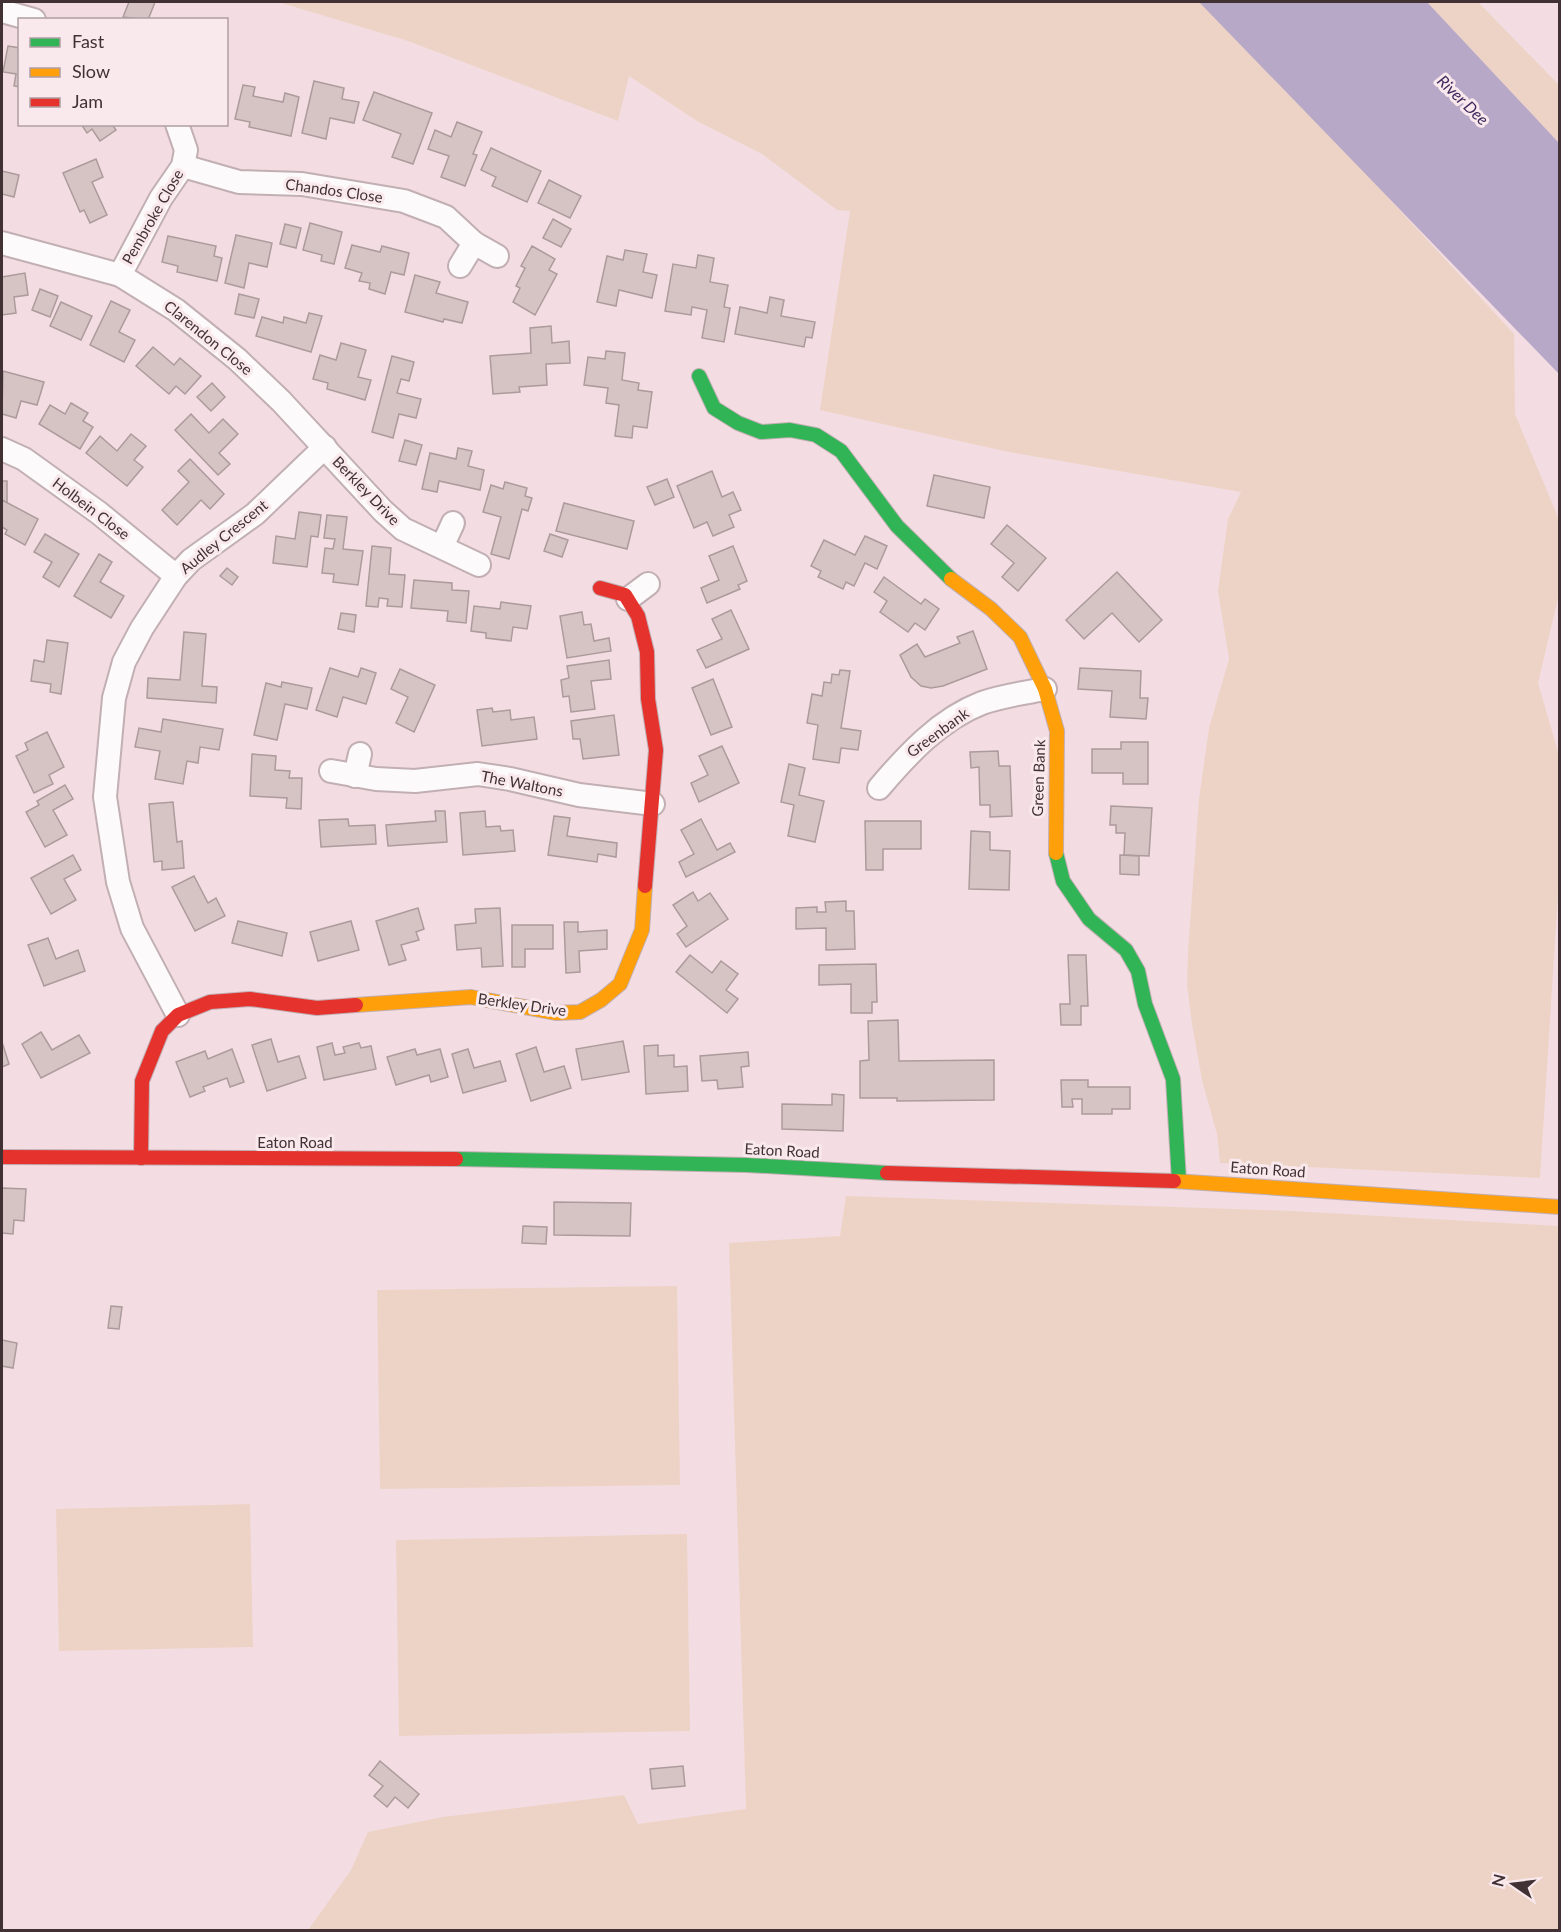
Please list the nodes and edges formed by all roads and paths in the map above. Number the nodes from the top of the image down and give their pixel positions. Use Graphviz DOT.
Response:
graph roads {
  1 [pos="2,11"];
  2 [pos="27,18"];
  3 [pos="178,126"];
  4 [pos="183,165"];
  5 [pos="2,243"];
  6 [pos="474,243"];
  7 [pos="497,256"];
  8 [pos="460,266"];
  9 [pos="120,275"];
  10 [pos="699,376"];
  11 [pos="325,447"];
  12 [pos="2,449"];
  13 [pos="453,523"];
  14 [pos="442,547"];
  15 [pos="479,565"];
  16 [pos="176,576"];
  17 [pos="648,584"];
  18 [pos="600,588"];
  19 [pos="628,599"];
  20 [pos="1045,688"];
  21 [pos="331,771"];
  22 [pos="879,788"];
  23 [pos="653,804"];
  24 [pos="178,1014"];
  25 [pos="2,1157"];
  26 [pos="141,1158"];
  27 [pos="1179,1181"];
  28 [pos="1560,1207"];
  1 -- 2 [label="street"];
  3 -- 4 [label="street, Pembroke Close"];
  4 -- 6 [label="street, Chandos Close"];
  4 -- 9 [label="street, Pembroke Close"];
  5 -- 9 [label="street, Clarendon Close"];
  6 -- 7 [label="street, Chandos Close"];
  6 -- 8 [label="street"];
  9 -- 11 [label="street, Clarendon Close"];
  10 -- 20 [label="street, Green Bank"];
  11 -- 14 [label="street, Berkley Drive"];
  11 -- 16 [label="street, Audley Crescent"];
  12 -- 16 [label="street, Holbein Close"];
  13 -- 14 [label="street"];
  14 -- 15 [label="street, Berkley Drive"];
  16 -- 24 [label="street, Audley Crescent"];
  17 -- 19 [label="street"];
  18 -- 19 [label="street"];
  19 -- 23 [label="street, Berkley Drive"];
  20 -- 22 [label="street, Greenbank"];
  20 -- 27 [label="street, Green Bank"];
  21 -- 23 [label="street, The Waltons"];
  23 -- 24 [label="street, Berkley Drive"];
  24 -- 26 [label="street"];
  25 -- 26 [label="street, Eaton Road"];
  26 -- 27 [label="street, Eaton Road"];
  27 -- 28 [label="street, Eaton Road"];
}
